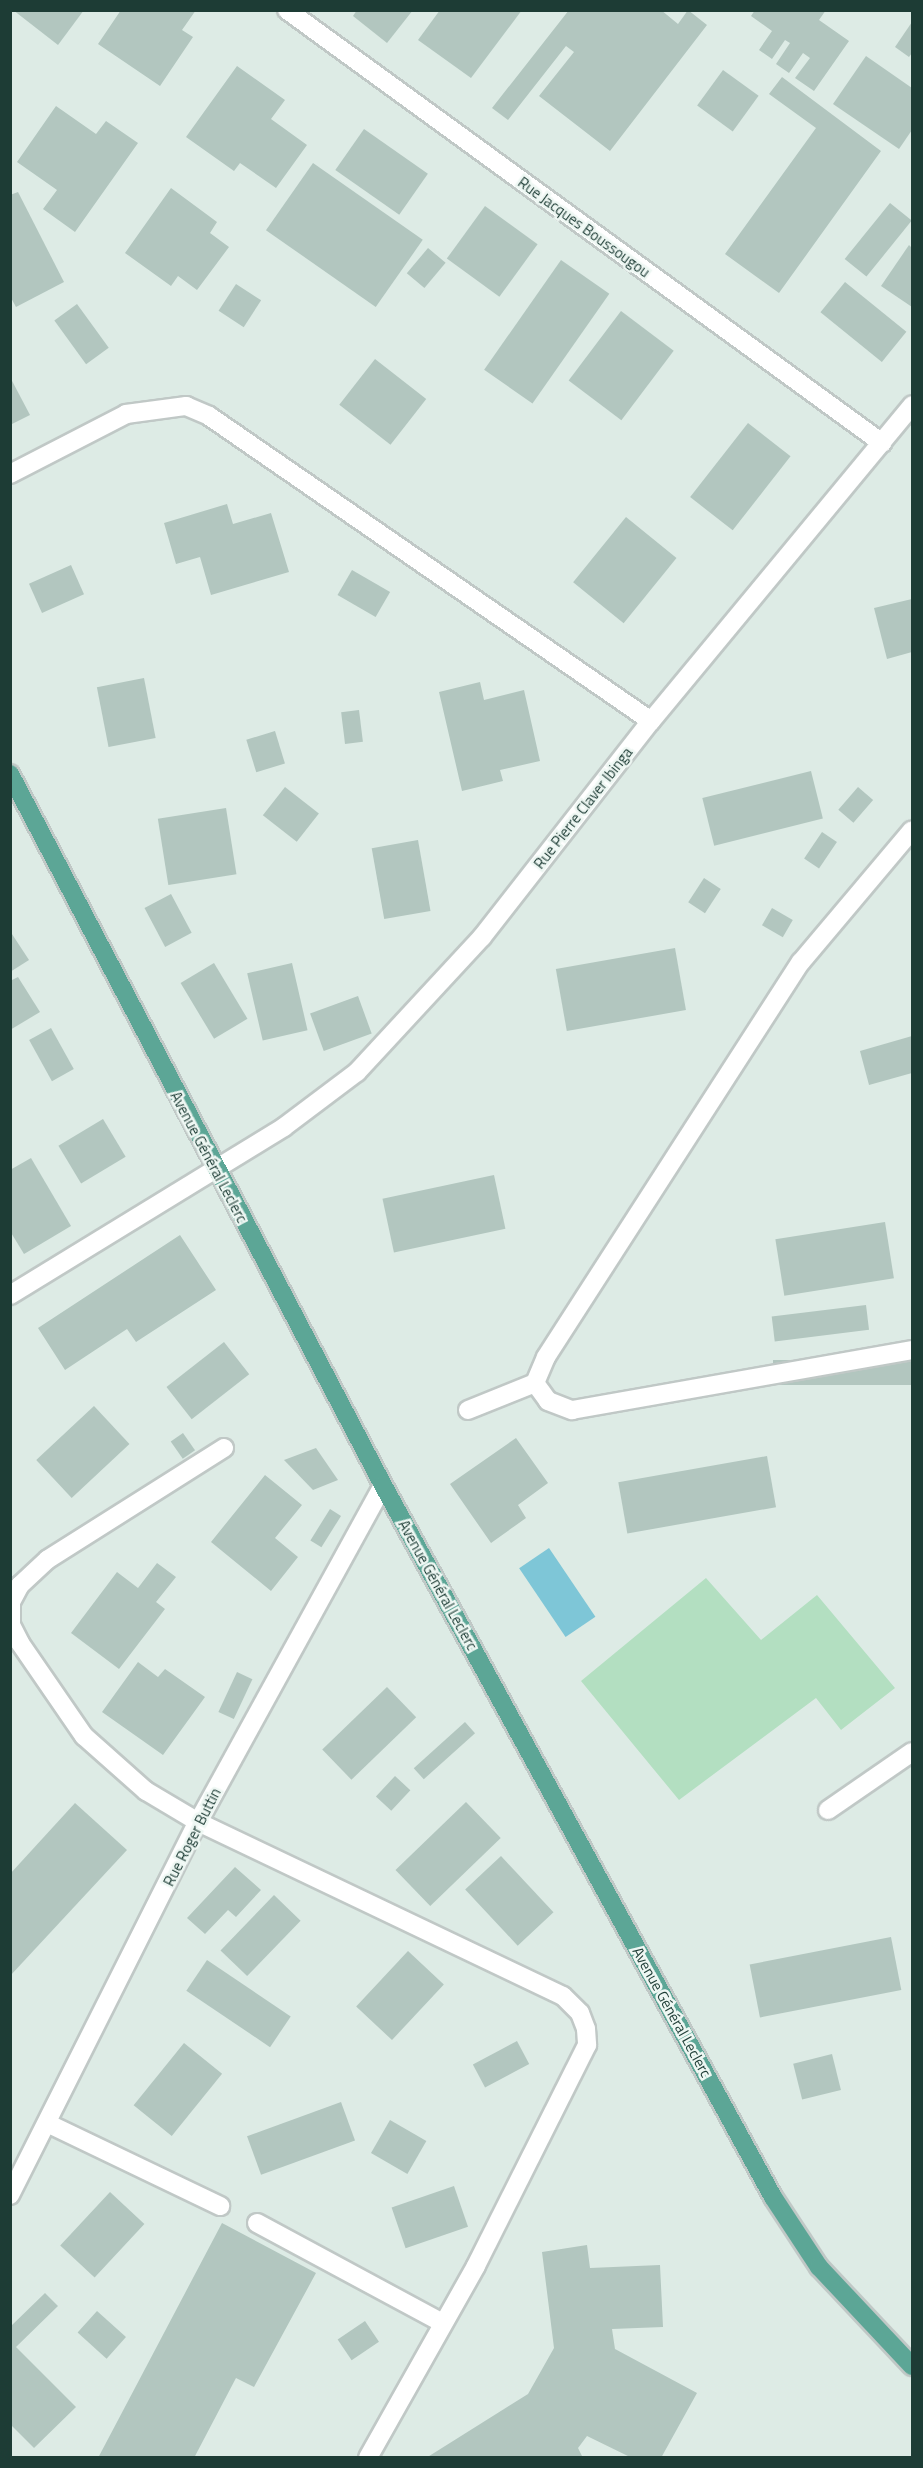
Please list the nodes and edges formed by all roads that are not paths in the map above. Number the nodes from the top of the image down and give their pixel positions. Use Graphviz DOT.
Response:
graph roads {
  1 [pos="287,10"];
  2 [pos="912,405"];
  3 [pos="882,443"];
  4 [pos="10,474"];
  5 [pos="651,722"];
  6 [pos="10,774"];
  7 [pos="912,830"];
  8 [pos="214,1169"];
  9 [pos="10,1295"];
  10 [pos="912,1350"];
  11 [pos="536,1383"];
  12 [pos="468,1410"];
  13 [pos="224,1448"];
  14 [pos="383,1485"];
  15 [pos="912,1752"];
  16 [pos="828,1810"];
  17 [pos="198,1822"];
  18 [pos="49,2124"];
  19 [pos="10,2195"];
  20 [pos="220,2206"];
  21 [pos="257,2223"];
  22 [pos="441,2322"];
  23 [pos="912,2366"];
  24 [pos="368,2457"];
  1 -- 3 [label="street, Rue Jacques Boussougou"];
  2 -- 3 [label="street, Rue Pierre Claver Ibinga"];
  3 -- 5 [label="street, Rue Pierre Claver Ibinga"];
  4 -- 5 [label="street"];
  5 -- 8 [label="street, Rue Pierre Claver Ibinga"];
  6 -- 8 [label="main road, Avenue Général Leclerc"];
  7 -- 11 [label="street"];
  8 -- 9 [label="street, Rue Pierre Claver Ibinga"];
  8 -- 14 [label="main road, Avenue Général Leclerc"];
  10 -- 11 [label="street"];
  11 -- 12 [label="street"];
  13 -- 17 [label="street"];
  14 -- 17 [label="street, Rue Roger Buttin"];
  14 -- 23 [label="main road, Avenue Général Leclerc"];
  15 -- 16 [label="street"];
  17 -- 18 [label="street, Rue Roger Buttin"];
  17 -- 22 [label="street"];
  18 -- 19 [label="street, Rue Roger Buttin"];
  18 -- 20 [label="street"];
  21 -- 22 [label="street"];
  22 -- 24 [label="street"];
}
